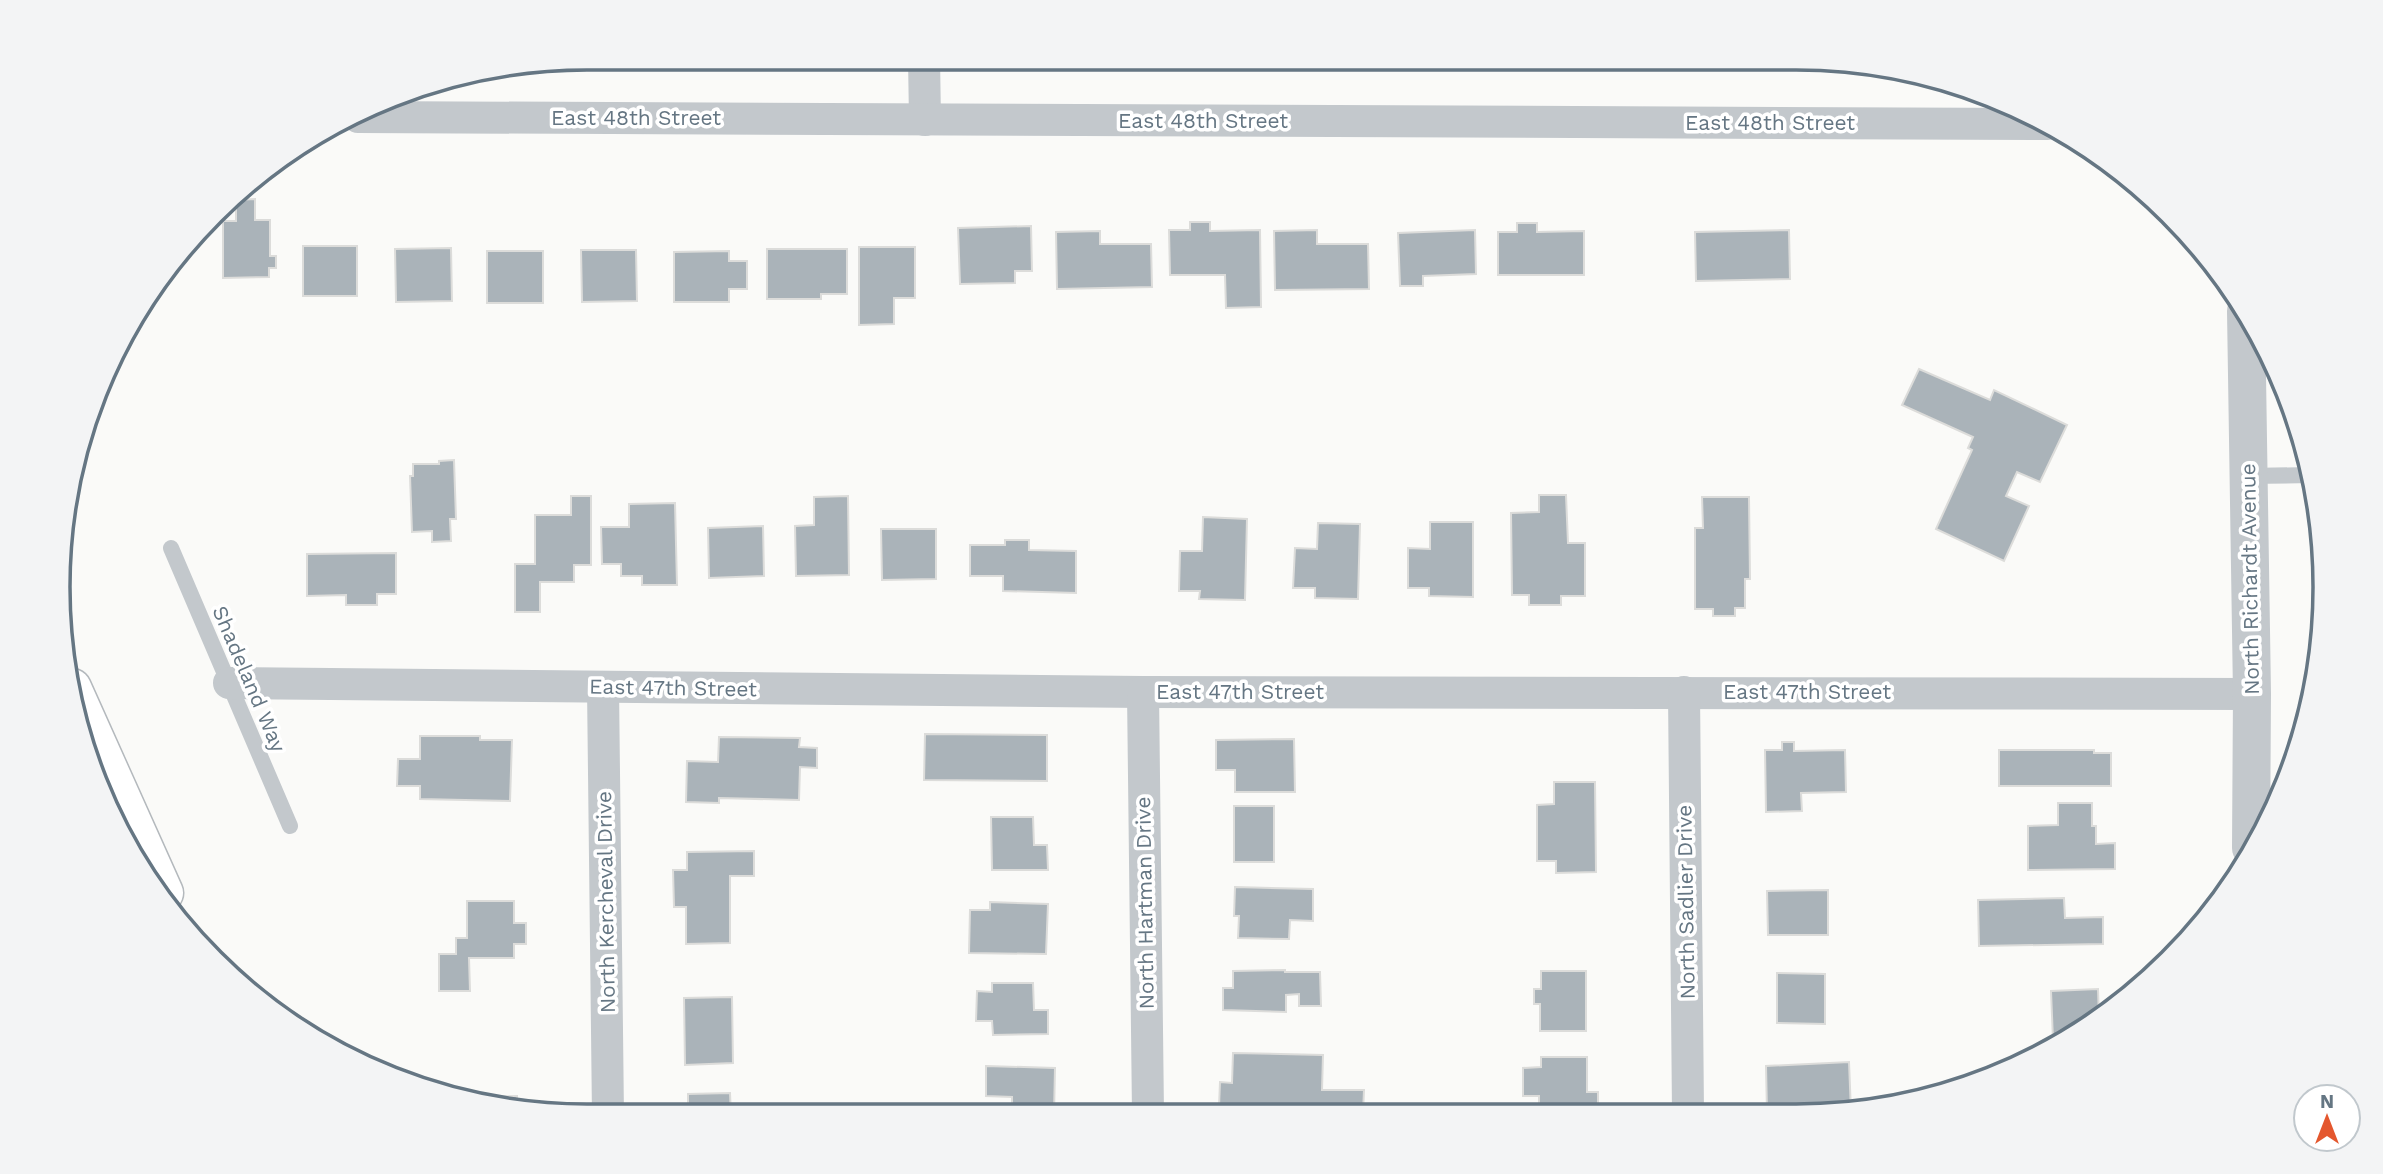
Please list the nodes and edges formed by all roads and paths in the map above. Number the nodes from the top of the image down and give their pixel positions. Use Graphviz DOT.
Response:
graph roads {
  1 [pos="924,70"];
  2 [pos="371,117"];
  3 [pos="925,120"];
  4 [pos="2027,124"];
  5 [pos="2245,331"];
  6 [pos="2300,475"];
  7 [pos="2248,476"];
  8 [pos="171,548"];
  9 [pos="229,683"];
  10 [pos="604,687"];
  11 [pos="1143,692"];
  12 [pos="1684,692"];
  13 [pos="2252,694"];
  14 [pos="90,728"];
  15 [pos="290,826"];
  16 [pos="2251,833"];
  17 [pos="152,866"];
  18 [pos="608,1104"];
  19 [pos="1148,1104"];
  20 [pos="1688,1104"];
  1 -- 3 [label="street"];
  2 -- 3 [label="street, East 48th Street"];
  3 -- 4 [label="street, East 48th Street"];
  5 -- 7 [label="street, North Richardt Avenue"];
  6 -- 7 [label="lane"];
  7 -- 13 [label="street, North Richardt Avenue"];
  8 -- 9 [label="lane, Shadeland Way"];
  9 -- 10 [label="street, East 47th Street"];
  9 -- 15 [label="lane, Shadeland Way"];
  10 -- 11 [label="street, East 47th Street"];
  10 -- 18 [label="street, North Kercheval Drive"];
  11 -- 12 [label="street, East 47th Street"];
  11 -- 19 [label="street, North Hartman Drive"];
  12 -- 13 [label="street, East 47th Street"];
  12 -- 20 [label="street, North Sadlier Drive"];
  13 -- 16 [label="street, North Richardt Avenue"];
  14 -- 17 [label="highway"];
}
